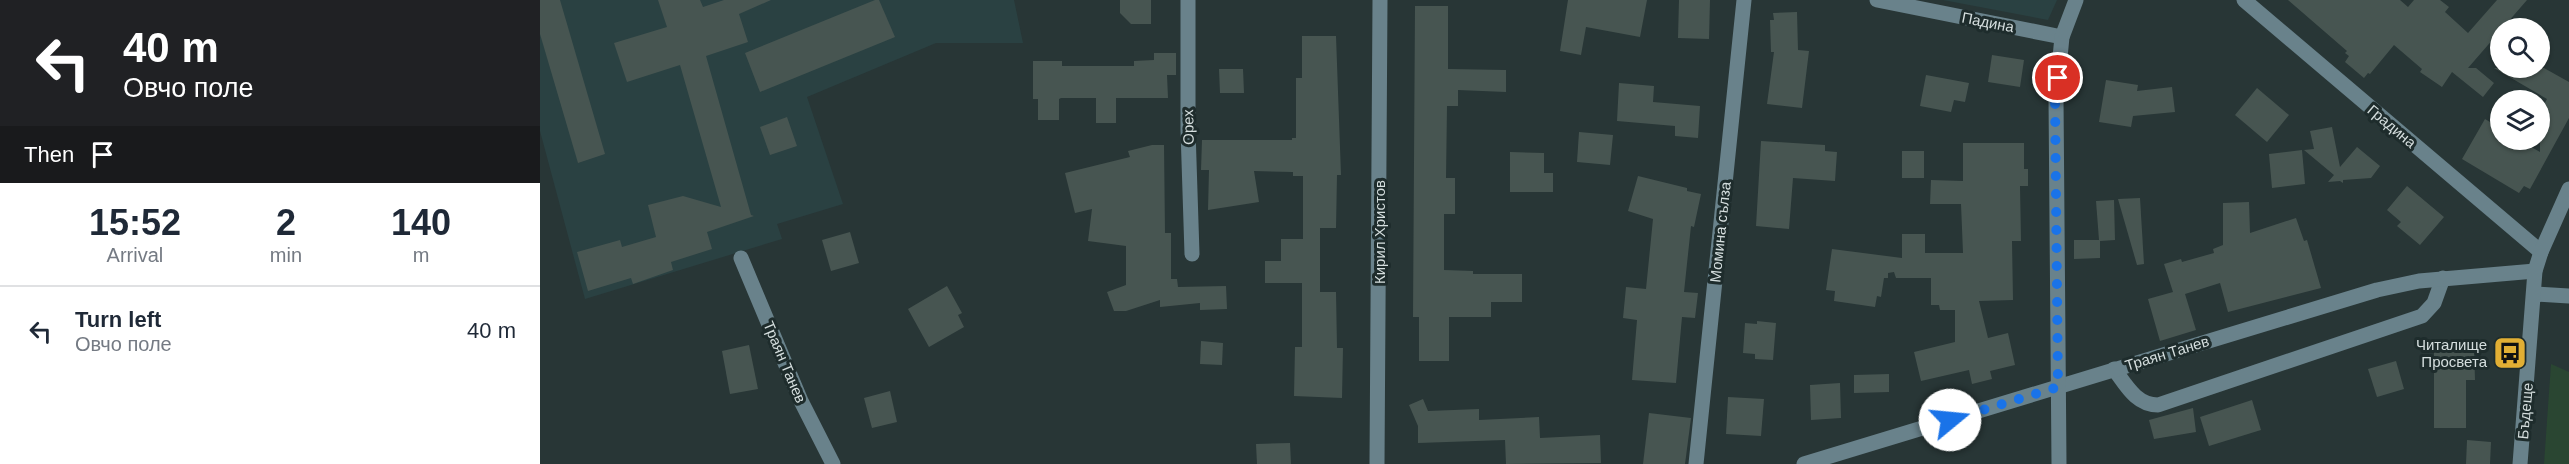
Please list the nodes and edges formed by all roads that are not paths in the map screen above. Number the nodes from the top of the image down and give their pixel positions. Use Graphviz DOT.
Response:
graph roads {
  1 [pos="1188,0"];
  2 [pos="1380,0"];
  3 [pos="1744,0"];
  4 [pos="1877,0"];
  5 [pos="2076,0"];
  6 [pos="2244,0"];
  7 [pos="2062,38"];
  8 [pos="2569,189"];
  9 [pos="2541,252"];
  10 [pos="1192,254"];
  11 [pos="741,258"];
  12 [pos="2535,271"];
  13 [pos="2443,278"];
  14 [pos="2534,294"];
  15 [pos="2569,296"];
  16 [pos="2114,369"];
  17 [pos="2058,387"];
  18 [pos="833,464"];
  19 [pos="1377,464"];
  20 [pos="1696,464"];
  21 [pos="1804,464"];
  22 [pos="2059,464"];
  23 [pos="2520,464"];
  1 -- 10 [label="street, Орех"];
  2 -- 19 [label="street, Кирил Христов"];
  3 -- 20 [label="street, Момина сълза"];
  4 -- 7 [label="street, Падина"];
  5 -- 7 [label="street"];
  6 -- 9 [label="street, Градина"];
  7 -- 17 [label="street"];
  8 -- 9 [label="street"];
  9 -- 12 [label="street, Бъдеще"];
  11 -- 18 [label="street, Траян Танев"];
  12 -- 13 [label="street, Траян Танев"];
  12 -- 14 [label="street, Бъдеще"];
  13 -- 16 [label="street, Траян Танев"];
  13 -- 16 [label="street"];
  14 -- 15 [label="street"];
  14 -- 23 [label="street, Бъдеще"];
  16 -- 17 [label="street, Траян Танев"];
  17 -- 21 [label="street, Траян Танев"];
  17 -- 22 [label="street"];
}
